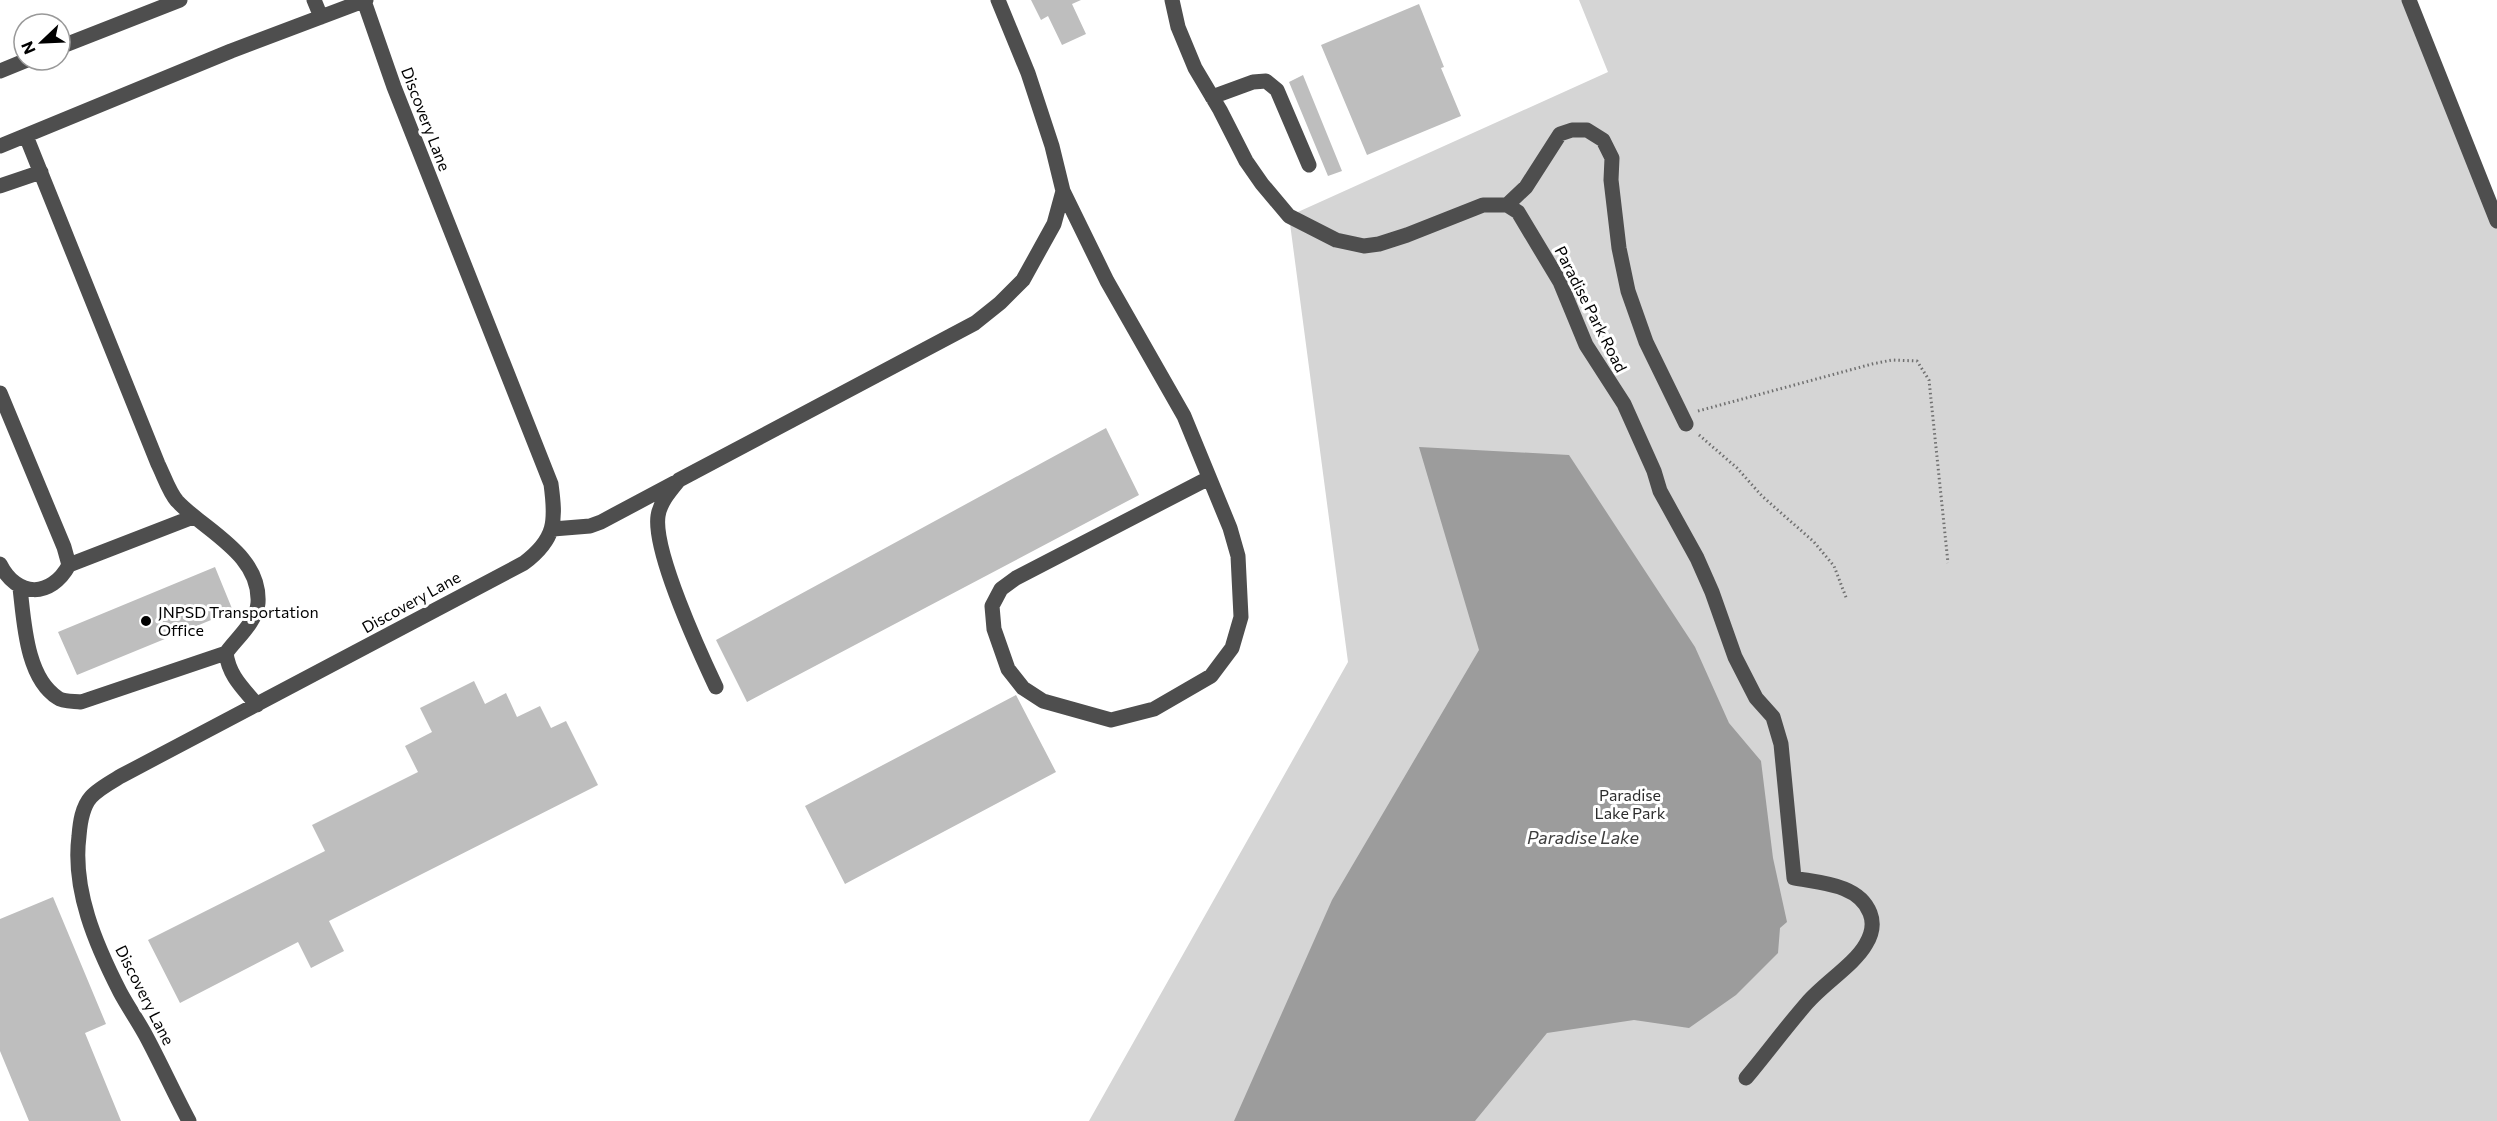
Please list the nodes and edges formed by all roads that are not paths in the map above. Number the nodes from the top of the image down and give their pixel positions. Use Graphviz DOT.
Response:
graph roads {
  1 [pos="180,0"];
  2 [pos="314,0"];
  3 [pos="998,0"];
  4 [pos="1172,0"];
  5 [pos="2409,0"];
  6 [pos="365,1"];
  7 [pos="321,17"];
  8 [pos="72,42"];
  9 [pos="1212,97"];
  10 [pos="26,136"];
  11 [pos="0,147"];
  12 [pos="1309,165"];
  13 [pos="41,172"];
  14 [pos="0,186"];
  15 [pos="1063,191"];
  16 [pos="1506,205"];
  17 [pos="2497,221"];
  18 [pos="0,393"];
  19 [pos="1684,420"];
  20 [pos="1209,478"];
  21 [pos="679,480"];
  22 [pos="193,517"];
  23 [pos="553,529"];
  24 [pos="0,564"];
  25 [pos="69,565"];
  26 [pos="20,588"];
  27 [pos="226,653"];
  28 [pos="716,687"];
  29 [pos="257,705"];
  30 [pos="1746,1078"];
  31 [pos="189,1121"];
  1 -- 8 [label="street"];
  2 -- 7 [label="street"];
  3 -- 15 [label="street"];
  4 -- 9 [label="street"];
  5 -- 17 [label="street"];
  6 -- 7 [label="street"];
  6 -- 23 [label="street, Discovery Lane"];
  7 -- 10 [label="street"];
  9 -- 12 [label="street"];
  9 -- 16 [label="street"];
  10 -- 11 [label="street"];
  10 -- 13 [label="street"];
  13 -- 14 [label="street"];
  13 -- 22 [label="street"];
  15 -- 20 [label="street"];
  15 -- 21 [label="street"];
  16 -- 19 [label="street"];
  16 -- 30 [label="street, Paradise Park Road"];
  18 -- 25 [label="street"];
  20 -- 20 [label="street"];
  21 -- 23 [label="street"];
  21 -- 28 [label="street"];
  22 -- 25 [label="street"];
  22 -- 27 [label="street"];
  23 -- 29 [label="street, Discovery Lane"];
  24 -- 26 [label="street"];
  25 -- 26 [label="street"];
  26 -- 27 [label="street"];
  27 -- 29 [label="street"];
  29 -- 31 [label="street, Discovery Lane"];
}
